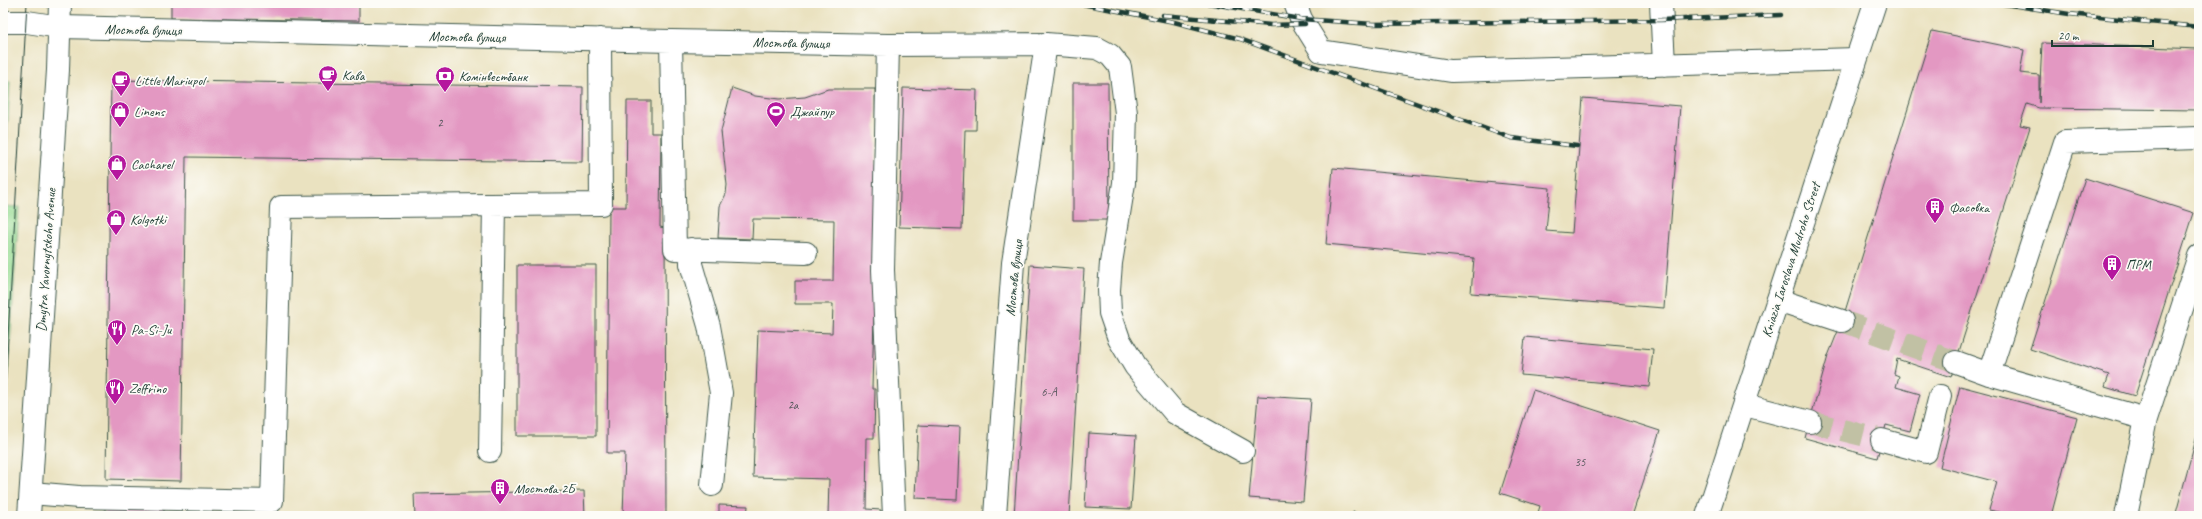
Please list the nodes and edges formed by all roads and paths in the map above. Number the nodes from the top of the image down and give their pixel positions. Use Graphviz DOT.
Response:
graph roads {
  1 [pos="60,3"];
  2 [pos="1295,3"];
  3 [pos="1661,3"];
  4 [pos="1875,3"];
  5 [pos="3,22"];
  6 [pos="60,27"];
  7 [pos="600,39"];
  8 [pos="671,41"];
  9 [pos="1046,44"];
  10 [pos="888,45"];
  11 [pos="1856,59"];
  12 [pos="1664,65"];
  13 [pos="2199,138"];
  14 [pos="494,205"];
  15 [pos="691,250"];
  16 [pos="806,253"];
  17 [pos="2199,256"];
  18 [pos="1778,300"];
  19 [pos="1842,321"];
  20 [pos="1956,362"];
  21 [pos="1989,374"];
  22 [pos="1940,396"];
  23 [pos="1744,405"];
  24 [pos="2146,419"];
  25 [pos="1810,422"];
  26 [pos="1882,440"];
  27 [pos="490,451"];
  28 [pos="1243,451"];
  29 [pos="712,485"];
  30 [pos="30,494"];
  31 [pos="29,516"];
  32 [pos="894,516"];
  33 [pos="995,516"];
  34 [pos="1706,516"];
  35 [pos="2126,516"];
  1 -- 6 [label="main road, Dmytra Yavornytskoho Avenue"];
  2 -- 12 [label="main road"];
  3 -- 12 [label="main road"];
  4 -- 11 [label="main road, Kniazia Iaroslava Mudroho Street"];
  5 -- 6 [label="main road, Мостова вулиця"];
  6 -- 7 [label="main road, Мостова вулиця"];
  6 -- 30 [label="main road, Dmytra Yavornytskoho Avenue"];
  7 -- 8 [label="main road, Мостова вулиця"];
  7 -- 14 [label="main road"];
  8 -- 10 [label="main road, Мостова вулиця"];
  8 -- 15 [label="main road"];
  9 -- 10 [label="main road, Мостова вулиця"];
  9 -- 28 [label="main road"];
  9 -- 33 [label="main road, Мостова вулиця"];
  10 -- 32 [label="main road"];
  11 -- 12 [label="main road"];
  11 -- 18 [label="main road, Kniazia Iaroslava Mudroho Street"];
  13 -- 21 [label="main road"];
  14 -- 27 [label="main road"];
  14 -- 30 [label="main road"];
  15 -- 16 [label="main road"];
  15 -- 29 [label="main road"];
  17 -- 24 [label="main road"];
  18 -- 19 [label="main road"];
  18 -- 23 [label="main road, Kniazia Iaroslava Mudroho Street"];
  20 -- 21 [label="main road"];
  21 -- 24 [label="main road"];
  22 -- 26 [label="main road"];
  23 -- 25 [label="main road"];
  23 -- 34 [label="main road, Kniazia Iaroslava Mudroho Street"];
  24 -- 35 [label="main road"];
  30 -- 31 [label="main road, Dmytra Yavornytskoho Avenue"];
}
